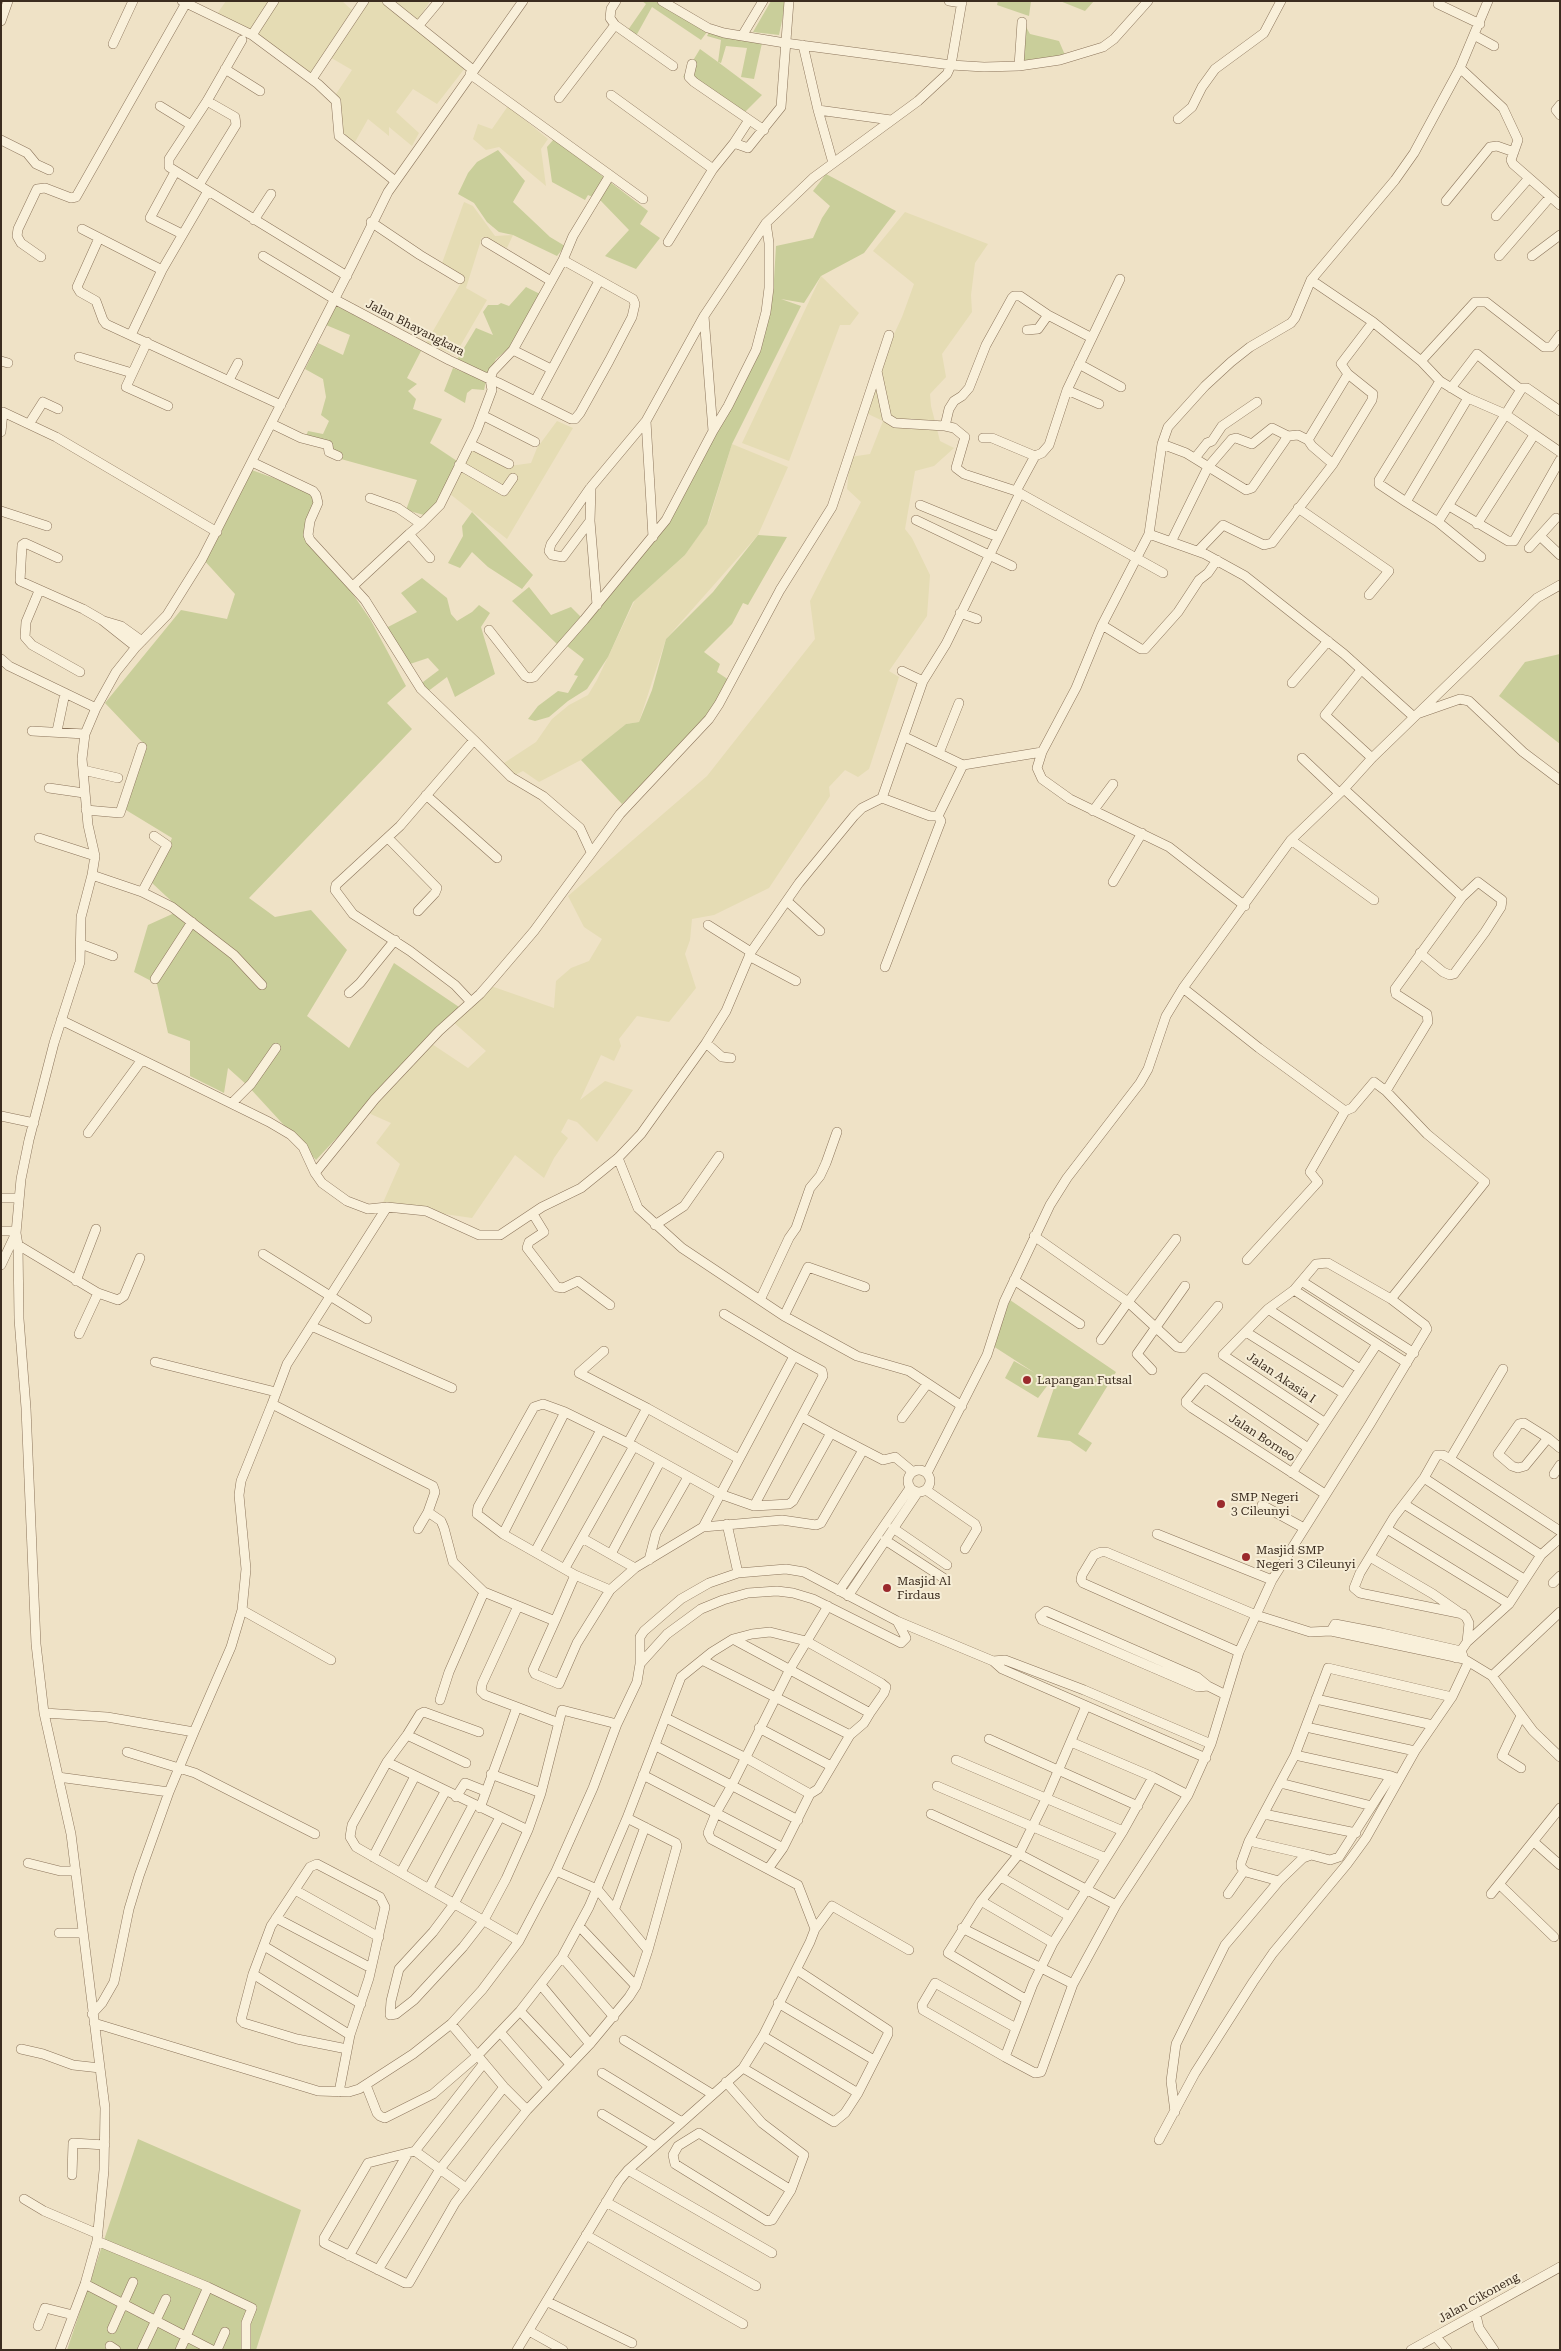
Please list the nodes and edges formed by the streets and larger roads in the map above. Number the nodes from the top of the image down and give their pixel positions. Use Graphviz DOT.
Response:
graph roads {
  1 [pos="8,1"];
  2 [pos="133,1"];
  3 [pos="274,1"];
  4 [pos="364,1"];
  5 [pos="387,1"];
  6 [pos="439,1"];
  7 [pos="616,1"];
  8 [pos="662,1"];
  9 [pos="763,1"];
  10 [pos="789,1"];
  11 [pos="949,1"];
  12 [pos="1148,1"];
  13 [pos="1281,1"];
  14 [pos="1488,1"];
  15 [pos="184,2"];
  16 [pos="520,2"];
  17 [pos="962,2"];
  18 [pos="1438,4"];
  19 [pos="1,21"];
  20 [pos="1022,22"];
  21 [pos="1480,24"];
  22 [pos="418,25"];
  23 [pos="615,25"];
  24 [pos="252,35"];
  25 [pos="1474,35"];
  26 [pos="742,36"];
  27 [pos="242,40"];
  28 [pos="784,43"];
  29 [pos="113,44"];
  30 [pos="803,45"];
  31 [pos="1494,46"];
  32 [pos="692,64"];
  33 [pos="951,65"];
  34 [pos="673,66"];
  35 [pos="1019,66"];
  36 [pos="1460,68"];
  37 [pos="225,69"];
  38 [pos="471,72"];
  39 [pos="312,79"];
  40 [pos="260,90"];
  41 [pos="612,95"];
  42 [pos="560,98"];
  43 [pos="207,101"];
  44 [pos="1560,105"];
  45 [pos="160,106"];
  46 [pos="818,110"];
  47 [pos="1560,115"];
  48 [pos="1178,119"];
  49 [pos="750,120"];
  50 [pos="891,120"];
  51 [pos="191,125"];
  52 [pos="764,130"];
  53 [pos="1,140"];
  54 [pos="734,143"];
  55 [pos="1514,152"];
  56 [pos="833,163"];
  57 [pos="714,169"];
  58 [pos="50,170"];
  59 [pos="174,172"];
  60 [pos="610,175"];
  61 [pos="1528,178"];
  62 [pos="394,181"];
  63 [pos="199,185"];
  64 [pos="208,191"];
  65 [pos="271,194"];
  66 [pos="1550,197"];
  67 [pos="642,199"];
  68 [pos="1446,201"];
  69 [pos="1560,205"];
  70 [pos="1496,216"];
  71 [pos="254,220"];
  72 [pos="372,222"];
  73 [pos="766,223"];
  74 [pos="82,229"];
  75 [pos="182,234"];
  76 [pos="1560,235"];
  77 [pos="99,238"];
  78 [pos="486,242"];
  79 [pos="668,242"];
  80 [pos="263,256"];
  81 [pos="1499,256"];
  82 [pos="1532,256"];
  83 [pos="41,257"];
  84 [pos="563,260"];
  85 [pos="162,270"];
  86 [pos="347,276"];
  87 [pos="460,279"];
  88 [pos="1120,279"];
  89 [pos="599,280"];
  90 [pos="1311,280"];
  91 [pos="551,281"];
  92 [pos="334,299"];
  93 [pos="1048,315"];
  94 [pos="704,316"];
  95 [pos="1373,322"];
  96 [pos="1027,330"];
  97 [pos="131,335"];
  98 [pos="889,335"];
  99 [pos="1560,335"];
  100 [pos="1092,338"];
  101 [pos="146,342"];
  102 [pos="513,350"];
  103 [pos="79,357"];
  104 [pos="1421,361"];
  105 [pos="238,363"];
  106 [pos="1079,364"];
  107 [pos="551,369"];
  108 [pos="876,369"];
  109 [pos="132,373"];
  110 [pos="1348,374"];
  111 [pos="488,378"];
  112 [pos="229,380"];
  113 [pos="1440,381"];
  114 [pos="1121,387"];
  115 [pos="1451,388"];
  116 [pos="1520,389"];
  117 [pos="1067,390"];
  118 [pos="1468,398"];
  119 [pos="535,401"];
  120 [pos="1257,402"];
  121 [pos="1099,404"];
  122 [pos="281,405"];
  123 [pos="168,406"];
  124 [pos="58,409"];
  125 [pos="2,410"];
  126 [pos="1560,411"];
  127 [pos="1505,414"];
  128 [pos="484,416"];
  129 [pos="646,421"];
  130 [pos="29,424"];
  131 [pos="272,424"];
  132 [pos="945,426"];
  133 [pos="713,431"];
  134 [pos="1,432"];
  135 [pos="1534,435"];
  136 [pos="1288,436"];
  137 [pos="983,438"];
  138 [pos="1308,440"];
  139 [pos="535,442"];
  140 [pos="470,444"];
  141 [pos="1162,444"];
  142 [pos="1560,452"];
  143 [pos="338,456"];
  144 [pos="1035,456"];
  145 [pos="1195,458"];
  146 [pos="1560,460"];
  147 [pos="252,462"];
  148 [pos="509,464"];
  149 [pos="1333,464"];
  150 [pos="459,465"];
  151 [pos="1208,467"];
  152 [pos="513,478"];
  153 [pos="590,487"];
  154 [pos="1018,492"];
  155 [pos="370,498"];
  156 [pos="1406,502"];
  157 [pos="920,505"];
  158 [pos="1449,506"];
  159 [pos="1298,508"];
  160 [pos="1,511"];
  161 [pos="1556,518"];
  162 [pos="916,520"];
  163 [pos="590,521"];
  164 [pos="1438,522"];
  165 [pos="421,524"];
  166 [pos="1478,524"];
  167 [pos="47,526"];
  168 [pos="217,532"];
  169 [pos="409,534"];
  170 [pos="1149,534"];
  171 [pos="1540,536"];
  172 [pos="653,537"];
  173 [pos="998,537"];
  174 [pos="1172,540"];
  175 [pos="1529,548"];
  176 [pos="1198,551"];
  177 [pos="1560,555"];
  178 [pos="990,556"];
  179 [pos="1482,557"];
  180 [pos="58,558"];
  181 [pos="430,558"];
  182 [pos="1137,558"];
  183 [pos="1217,560"];
  184 [pos="1012,566"];
  185 [pos="1163,573"];
  186 [pos="1560,585"];
  187 [pos="353,586"];
  188 [pos="39,590"];
  189 [pos="1369,595"];
  190 [pos="597,604"];
  191 [pos="960,613"];
  192 [pos="976,619"];
  193 [pos="1102,625"];
  194 [pos="489,630"];
  195 [pos="1328,641"];
  196 [pos="139,644"];
  197 [pos="1,659"];
  198 [pos="1361,670"];
  199 [pos="902,671"];
  200 [pos="80,672"];
  201 [pos="923,681"];
  202 [pos="1292,683"];
  203 [pos="65,693"];
  204 [pos="959,703"];
  205 [pos="96,708"];
  206 [pos="1416,716"];
  207 [pos="32,731"];
  208 [pos="57,731"];
  209 [pos="85,734"];
  210 [pos="905,737"];
  211 [pos="474,740"];
  212 [pos="142,747"];
  213 [pos="1042,752"];
  214 [pos="939,753"];
  215 [pos="1302,758"];
  216 [pos="1372,758"];
  217 [pos="963,765"];
  218 [pos="83,770"];
  219 [pos="118,778"];
  220 [pos="1560,780"];
  221 [pos="1113,784"];
  222 [pos="50,788"];
  223 [pos="1342,791"];
  224 [pos="84,792"];
  225 [pos="426,795"];
  226 [pos="882,798"];
  227 [pos="86,810"];
  228 [pos="1093,812"];
  229 [pos="938,816"];
  230 [pos="1142,833"];
  231 [pos="154,836"];
  232 [pos="39,838"];
  233 [pos="388,838"];
  234 [pos="1291,840"];
  235 [pos="591,852"];
  236 [pos="94,856"];
  237 [pos="497,858"];
  238 [pos="92,875"];
  239 [pos="1113,882"];
  240 [pos="142,892"];
  241 [pos="1462,897"];
  242 [pos="1374,900"];
  243 [pos="787,901"];
  244 [pos="1245,906"];
  245 [pos="418,911"];
  246 [pos="192,922"];
  247 [pos="708,925"];
  248 [pos="820,931"];
  249 [pos="395,940"];
  250 [pos="81,944"];
  251 [pos="1420,953"];
  252 [pos="750,954"];
  253 [pos="113,956"];
  254 [pos="885,967"];
  255 [pos="154,979"];
  256 [pos="796,981"];
  257 [pos="262,985"];
  258 [pos="1183,988"];
  259 [pos="349,993"];
  260 [pos="471,1002"];
  261 [pos="61,1020"];
  262 [pos="706,1043"];
  263 [pos="276,1048"];
  264 [pos="731,1058"];
  265 [pos="142,1061"];
  266 [pos="1386,1091"];
  267 [pos="232,1104"];
  268 [pos="1345,1110"];
  269 [pos="1,1116"];
  270 [pos="34,1123"];
  271 [pos="837,1132"];
  272 [pos="88,1133"];
  273 [pos="720,1156"];
  274 [pos="618,1158"];
  275 [pos="314,1173"];
  276 [pos="1,1198"];
  277 [pos="19,1198"];
  278 [pos="388,1207"];
  279 [pos="533,1214"];
  280 [pos="655,1225"];
  281 [pos="96,1229"];
  282 [pos="1,1231"];
  283 [pos="16,1232"];
  284 [pos="1034,1236"];
  285 [pos="1176,1238"];
  286 [pos="18,1245"];
  287 [pos="263,1254"];
  288 [pos="140,1258"];
  289 [pos="1247,1260"];
  290 [pos="1,1265"];
  291 [pos="1014,1280"];
  292 [pos="76,1281"];
  293 [pos="1303,1282"];
  294 [pos="865,1286"];
  295 [pos="1185,1286"];
  296 [pos="1294,1290"];
  297 [pos="98,1294"];
  298 [pos="331,1297"];
  299 [pos="1391,1299"];
  300 [pos="760,1300"];
  301 [pos="1128,1302"];
  302 [pos="610,1305"];
  303 [pos="1218,1306"];
  304 [pos="1268,1309"];
  305 [pos="724,1314"];
  306 [pos="784,1316"];
  307 [pos="367,1319"];
  308 [pos="1080,1324"];
  309 [pos="311,1326"];
  310 [pos="1156,1327"];
  311 [pos="1246,1332"];
  312 [pos="79,1334"];
  313 [pos="1101,1340"];
  314 [pos="1377,1344"];
  315 [pos="604,1351"];
  316 [pos="1414,1353"];
  317 [pos="794,1356"];
  318 [pos="155,1362"];
  319 [pos="1407,1363"];
  320 [pos="1360,1369"];
  321 [pos="1152,1370"];
  322 [pos="1503,1370"];
  323 [pos="928,1384"];
  324 [pos="452,1388"];
  325 [pos="276,1392"];
  326 [pos="1343,1393"];
  327 [pos="272,1404"];
  328 [pos="962,1406"];
  329 [pos="647,1408"];
  330 [pos="565,1412"];
  331 [pos="802,1417"];
  332 [pos="902,1418"];
  333 [pos="1324,1422"];
  334 [pos="601,1430"];
  335 [pos="831,1433"];
  336 [pos="1548,1438"];
  337 [pos="631,1445"];
  338 [pos="1308,1448"];
  339 [pos="1560,1448"];
  340 [pos="863,1450"];
  341 [pos="1450,1459"];
  342 [pos="739,1460"];
  343 [pos="660,1462"];
  344 [pos="1560,1465"];
  345 [pos="913,1472"];
  346 [pos="927,1473"];
  347 [pos="1292,1473"];
  348 [pos="1554,1474"];
  349 [pos="688,1477"];
  350 [pos="1424,1478"];
  351 [pos="918,1490"];
  352 [pos="720,1494"];
  353 [pos="1325,1494"];
  354 [pos="1404,1504"];
  355 [pos="1262,1505"];
  356 [pos="754,1506"];
  357 [pos="428,1512"];
  358 [pos="728,1524"];
  359 [pos="703,1527"];
  360 [pos="893,1528"];
  361 [pos="1304,1528"];
  362 [pos="418,1529"];
  363 [pos="1387,1529"];
  364 [pos="1560,1531"];
  365 [pos="503,1534"];
  366 [pos="1157,1534"];
  367 [pos="582,1538"];
  368 [pos="1560,1538"];
  369 [pos="885,1540"];
  370 [pos="965,1549"];
  371 [pos="535,1552"];
  372 [pos="611,1554"];
  373 [pos="1541,1555"];
  374 [pos="1370,1557"];
  375 [pos="648,1560"];
  376 [pos="946,1564"];
  377 [pos="565,1568"];
  378 [pos="635,1568"];
  379 [pos="738,1573"];
  380 [pos="575,1575"];
  381 [pos="1560,1576"];
  382 [pos="945,1579"];
  383 [pos="1524,1579"];
  384 [pos="1272,1580"];
  385 [pos="1553,1583"];
  386 [pos="610,1590"];
  387 [pos="839,1591"];
  388 [pos="484,1592"];
  389 [pos="848,1596"];
  390 [pos="1509,1604"];
  391 [pos="518,1606"];
  392 [pos="828,1606"];
  393 [pos="242,1610"];
  394 [pos="1560,1612"];
  395 [pos="1463,1614"];
  396 [pos="1256,1615"];
  397 [pos="555,1621"];
  398 [pos="897,1621"];
  399 [pos="733,1639"];
  400 [pos="806,1640"];
  401 [pos="1467,1642"];
  402 [pos="1239,1652"];
  403 [pos="1462,1658"];
  404 [pos="332,1660"];
  405 [pos="702,1660"];
  406 [pos="993,1661"];
  407 [pos="640,1664"];
  408 [pos="790,1669"];
  409 [pos="1492,1676"];
  410 [pos="1208,1686"];
  411 [pos="1226,1695"];
  412 [pos="1452,1696"];
  413 [pos="775,1698"];
  414 [pos="1316,1699"];
  415 [pos="440,1700"];
  416 [pos="1086,1706"];
  417 [pos="517,1707"];
  418 [pos="44,1713"];
  419 [pos="870,1713"];
  420 [pos="1521,1716"];
  421 [pos="666,1718"];
  422 [pos="559,1723"];
  423 [pos="617,1724"];
  424 [pos="1433,1724"];
  425 [pos="1306,1727"];
  426 [pos="759,1728"];
  427 [pos="194,1732"];
  428 [pos="479,1732"];
  429 [pos="850,1734"];
  430 [pos="407,1735"];
  431 [pos="989,1739"];
  432 [pos="1071,1742"];
  433 [pos="1211,1744"];
  434 [pos="656,1746"];
  435 [pos="1415,1751"];
  436 [pos="127,1752"];
  437 [pos="1295,1755"];
  438 [pos="1560,1757"];
  439 [pos="746,1758"];
  440 [pos="1206,1758"];
  441 [pos="956,1760"];
  442 [pos="387,1762"];
  443 [pos="466,1763"];
  444 [pos="180,1766"];
  445 [pos="831,1766"];
  446 [pos="1521,1768"];
  447 [pos="1059,1771"];
  448 [pos="491,1774"];
  449 [pos="643,1775"];
  450 [pos="415,1776"];
  451 [pos="58,1777"];
  452 [pos="1153,1777"];
  453 [pos="1395,1778"];
  454 [pos="1280,1783"];
  455 [pos="732,1785"];
  456 [pos="937,1786"];
  457 [pos="485,1791"];
  458 [pos="169,1792"];
  459 [pos="445,1792"];
  460 [pos="541,1793"];
  461 [pos="810,1794"];
  462 [pos="1188,1795"];
  463 [pos="456,1797"];
  464 [pos="1046,1799"];
  465 [pos="1138,1806"];
  466 [pos="1372,1806"];
  467 [pos="476,1807"];
  468 [pos="1560,1808"];
  469 [pos="716,1813"];
  470 [pos="930,1814"];
  471 [pos="1264,1814"];
  472 [pos="500,1817"];
  473 [pos="627,1818"];
  474 [pos="798,1820"];
  475 [pos="1034,1826"];
  476 [pos="645,1827"];
  477 [pos="528,1830"];
  478 [pos="1123,1831"];
  479 [pos="1356,1833"];
  480 [pos="315,1834"];
  481 [pos="1250,1841"];
  482 [pos="1534,1842"];
  483 [pos="783,1848"];
  484 [pos="1019,1854"];
  485 [pos="1310,1855"];
  486 [pos="374,1857"];
  487 [pos="1106,1858"];
  488 [pos="28,1863"];
  489 [pos="1560,1865"];
  490 [pos="768,1869"];
  491 [pos="76,1871"];
  492 [pos="556,1871"];
  493 [pos="1244,1871"];
  494 [pos="401,1872"];
  495 [pos="1001,1877"];
  496 [pos="1279,1881"];
  497 [pos="1499,1884"];
  498 [pos="429,1888"];
  499 [pos="1086,1888"];
  500 [pos="597,1889"];
  501 [pos="295,1890"];
  502 [pos="1228,1894"];
  503 [pos="1491,1894"];
  504 [pos="981,1901"];
  505 [pos="454,1904"];
  506 [pos="1116,1905"];
  507 [pos="615,1908"];
  508 [pos="1070,1916"];
  509 [pos="276,1918"];
  510 [pos="484,1920"];
  511 [pos="580,1926"];
  512 [pos="962,1928"];
  513 [pos="815,1929"];
  514 [pos="59,1933"];
  515 [pos="83,1933"];
  516 [pos="1554,1937"];
  517 [pos="379,1938"];
  518 [pos="519,1942"];
  519 [pos="1053,1943"];
  520 [pos="264,1946"];
  521 [pos="648,1950"];
  522 [pos="909,1950"];
  523 [pos="562,1957"];
  524 [pos="371,1968"];
  525 [pos="1041,1969"];
  526 [pos="797,1970"];
  527 [pos="253,1974"];
  528 [pos="1073,1984"];
  529 [pos="541,1986"];
  530 [pos="636,1986"];
  531 [pos="1027,2000"];
  532 [pos="361,2004"];
  533 [pos="778,2004"];
  534 [pos="520,2011"];
  535 [pos="614,2017"];
  536 [pos="93,2018"];
  537 [pos="451,2024"];
  538 [pos="1016,2028"];
  539 [pos="500,2032"];
  540 [pos="350,2035"];
  541 [pos="762,2036"];
  542 [pos="624,2040"];
  543 [pos="590,2044"];
  544 [pos="21,2049"];
  545 [pos="347,2049"];
  546 [pos="478,2055"];
  547 [pos="1005,2057"];
  548 [pos="874,2060"];
  549 [pos="484,2063"];
  550 [pos="570,2064"];
  551 [pos="100,2068"];
  552 [pos="743,2068"];
  553 [pos="602,2073"];
  554 [pos="726,2082"];
  555 [pos="366,2085"];
  556 [pos="504,2087"];
  557 [pos="548,2087"];
  558 [pos="339,2092"];
  559 [pos="858,2092"];
  560 [pos="712,2094"];
  561 [pos="527,2110"];
  562 [pos="1174,2112"];
  563 [pos="602,2114"];
  564 [pos="682,2122"];
  565 [pos="1159,2140"];
  566 [pos="105,2144"];
  567 [pos="655,2146"];
  568 [pos="412,2152"];
  569 [pos="440,2169"];
  570 [pos="628,2170"];
  571 [pos="72,2175"];
  572 [pos="466,2188"];
  573 [pos="791,2190"];
  574 [pos="24,2200"];
  575 [pos="606,2202"];
  576 [pos="586,2234"];
  577 [pos="97,2237"];
  578 [pos="772,2253"];
  579 [pos="349,2256"];
  580 [pos="1560,2268"];
  581 [pos="378,2270"];
  582 [pos="133,2282"];
  583 [pos="85,2284"];
  584 [pos="756,2286"];
  585 [pos="208,2287"];
  586 [pos="166,2299"];
  587 [pos="548,2302"];
  588 [pos="123,2304"];
  589 [pos="73,2314"];
  590 [pos="1476,2315"];
  591 [pos="154,2321"];
  592 [pos="743,2324"];
  593 [pos="38,2326"];
  594 [pos="112,2329"];
  595 [pos="528,2331"];
  596 [pos="225,2332"];
  597 [pos="1436,2337"];
  598 [pos="186,2338"];
  599 [pos="632,2343"];
  600 [pos="60,2350"];
  601 [pos="142,2350"];
  602 [pos="180,2350"];
  603 [pos="212,2350"];
  604 [pos="217,2350"];
  605 [pos="246,2350"];
  606 [pos="518,2350"];
  607 [pos="562,2350"];
  608 [pos="1411,2350"];
  609 [pos="1447,2350"];
  610 [pos="1494,2350"];
  1 -- 19 [label="street"];
  2 -- 29 [label="street"];
  3 -- 24 [label="street"];
  4 -- 39 [label="street"];
  5 -- 22 [label="street"];
  6 -- 22 [label="street"];
  7 -- 23 [label="street"];
  8 -- 26 [label="street"];
  9 -- 26 [label="street"];
  10 -- 28 [label="street"];
  11 -- 17 [label="street"];
  12 -- 35 [label="street"];
  13 -- 48 [label="street"];
  14 -- 21 [label="street"];
  15 -- 24 [label="street"];
  15 -- 83 [label="street"];
  16 -- 38 [label="street"];
  17 -- 33 [label="street"];
  18 -- 21 [label="street"];
  20 -- 35 [label="street"];
  21 -- 25 [label="street"];
  22 -- 38 [label="street"];
  23 -- 34 [label="street"];
  23 -- 42 [label="street"];
  24 -- 39 [label="street"];
  25 -- 31 [label="street"];
  25 -- 36 [label="street"];
  26 -- 28 [label="street"];
  27 -- 37 [label="street"];
  28 -- 30 [label="street"];
  28 -- 52 [label="street"];
  30 -- 33 [label="street"];
  30 -- 46 [label="street"];
  32 -- 49 [label="street"];
  33 -- 35 [label="street"];
  33 -- 50 [label="street"];
  36 -- 55 [label="street"];
  36 -- 90 [label="street"];
  37 -- 40 [label="street"];
  37 -- 43 [label="street"];
  38 -- 60 [label="street"];
  38 -- 62 [label="street"];
  39 -- 62 [label="street"];
  41 -- 57 [label="street"];
  43 -- 51 [label="street"];
  43 -- 63 [label="street"];
  44 -- 47 [label="street"];
  45 -- 51 [label="street"];
  46 -- 50 [label="street"];
  46 -- 56 [label="street"];
  49 -- 52 [label="street"];
  49 -- 54 [label="street"];
  50 -- 56 [label="street"];
  51 -- 59 [label="street"];
  52 -- 54 [label="street"];
  53 -- 58 [label="street"];
  54 -- 57 [label="street"];
  55 -- 61 [label="street"];
  55 -- 68 [label="street"];
  56 -- 73 [label="street"];
  57 -- 79 [label="street"];
  59 -- 63 [label="street"];
  59 -- 75 [label="street"];
  60 -- 67 [label="street"];
  60 -- 84 [label="street"];
  61 -- 66 [label="street"];
  61 -- 70 [label="street"];
  62 -- 72 [label="street"];
  63 -- 64 [label="street"];
  64 -- 71 [label="street"];
  64 -- 75 [label="street"];
  65 -- 71 [label="street"];
  66 -- 69 [label="street"];
  66 -- 81 [label="street"];
  71 -- 86 [label="street"];
  72 -- 86 [label="street"];
  72 -- 87 [label="street"];
  73 -- 94 [label="street"];
  73 -- 133 [label="street"];
  74 -- 77 [label="street"];
  75 -- 85 [label="street"];
  76 -- 82 [label="street"];
  77 -- 85 [label="street"];
  77 -- 97 [label="street"];
  78 -- 91 [label="street"];
  80 -- 92 [label="street, Jalan Bhayangkara"];
  84 -- 89 [label="street"];
  84 -- 91 [label="street"];
  85 -- 97 [label="street"];
  86 -- 92 [label="street"];
  88 -- 100 [label="street"];
  89 -- 107 [label="street"];
  89 -- 119 [label="street, Jalan Bhayangkara"];
  90 -- 95 [label="street"];
  90 -- 141 [label="street"];
  91 -- 102 [label="street"];
  92 -- 111 [label="street, Jalan Bhayangkara"];
  92 -- 122 [label="street"];
  93 -- 96 [label="street"];
  93 -- 100 [label="street"];
  93 -- 132 [label="street"];
  94 -- 129 [label="street"];
  94 -- 133 [label="street"];
  95 -- 104 [label="street"];
  95 -- 110 [label="street"];
  97 -- 101 [label="street"];
  98 -- 108 [label="street"];
  99 -- 104 [label="street"];
  100 -- 106 [label="street"];
  101 -- 109 [label="street"];
  101 -- 112 [label="street"];
  102 -- 107 [label="street"];
  102 -- 111 [label="street"];
  103 -- 109 [label="street"];
  104 -- 113 [label="street"];
  105 -- 112 [label="street"];
  106 -- 114 [label="street"];
  106 -- 117 [label="street"];
  107 -- 119 [label="street"];
  108 -- 132 [label="street"];
  108 -- 235 [label="street"];
  109 -- 123 [label="street"];
  110 -- 138 [label="street"];
  110 -- 149 [label="street"];
  111 -- 119 [label="street, Jalan Bhayangkara"];
  111 -- 128 [label="street"];
  112 -- 122 [label="street"];
  113 -- 115 [label="street"];
  113 -- 156 [label="street"];
  115 -- 116 [label="street"];
  115 -- 118 [label="street"];
  116 -- 126 [label="street"];
  116 -- 127 [label="street"];
  117 -- 121 [label="street"];
  117 -- 144 [label="street"];
  118 -- 127 [label="street"];
  118 -- 156 [label="street"];
  120 -- 145 [label="street"];
  122 -- 131 [label="street"];
  124 -- 130 [label="street"];
  125 -- 130 [label="street"];
  125 -- 134 [label="street"];
  127 -- 135 [label="street"];
  127 -- 158 [label="street"];
  128 -- 139 [label="street"];
  128 -- 140 [label="street"];
  129 -- 153 [label="street"];
  129 -- 172 [label="street"];
  130 -- 168 [label="street"];
  131 -- 143 [label="street"];
  131 -- 147 [label="street"];
  132 -- 154 [label="street"];
  133 -- 172 [label="street"];
  135 -- 142 [label="street"];
  135 -- 166 [label="street"];
  136 -- 138 [label="street"];
  136 -- 151 [label="street"];
  136 -- 151 [label="street"];
  137 -- 144 [label="street"];
  138 -- 149 [label="street"];
  140 -- 148 [label="street"];
  140 -- 150 [label="street"];
  141 -- 145 [label="street"];
  141 -- 170 [label="street"];
  144 -- 154 [label="street"];
  145 -- 151 [label="street"];
  146 -- 166 [label="street"];
  147 -- 168 [label="street"];
  147 -- 187 [label="street"];
  149 -- 159 [label="street"];
  150 -- 152 [label="street"];
  150 -- 165 [label="street"];
  151 -- 174 [label="street"];
  153 -- 163 [label="street"];
  153 -- 163 [label="street"];
  154 -- 173 [label="street"];
  154 -- 182 [label="street"];
  155 -- 165 [label="street"];
  156 -- 164 [label="street"];
  157 -- 173 [label="street"];
  158 -- 164 [label="street"];
  158 -- 166 [label="street"];
  159 -- 176 [label="street"];
  159 -- 189 [label="street"];
  160 -- 167 [label="street"];
  161 -- 171 [label="street"];
  162 -- 178 [label="street"];
  163 -- 190 [label="street"];
  164 -- 179 [label="street"];
  165 -- 169 [label="street"];
  168 -- 196 [label="street"];
  169 -- 181 [label="street"];
  169 -- 187 [label="street"];
  170 -- 174 [label="street"];
  170 -- 182 [label="street"];
  171 -- 175 [label="street"];
  171 -- 177 [label="street"];
  172 -- 190 [label="street"];
  173 -- 178 [label="street"];
  174 -- 176 [label="street"];
  176 -- 183 [label="street"];
  178 -- 184 [label="street"];
  178 -- 191 [label="street"];
  180 -- 188 [label="street"];
  182 -- 185 [label="street"];
  182 -- 193 [label="street"];
  183 -- 193 [label="street"];
  183 -- 195 [label="street"];
  186 -- 206 [label="street"];
  187 -- 211 [label="street"];
  188 -- 196 [label="street"];
  188 -- 200 [label="street"];
  190 -- 194 [label="street"];
  191 -- 192 [label="street"];
  191 -- 201 [label="street"];
  193 -- 213 [label="street"];
  195 -- 198 [label="street"];
  195 -- 202 [label="street"];
  196 -- 205 [label="street"];
  197 -- 203 [label="street"];
  198 -- 206 [label="street"];
  198 -- 216 [label="street"];
  199 -- 201 [label="street"];
  201 -- 210 [label="street"];
  203 -- 205 [label="street"];
  203 -- 208 [label="street"];
  204 -- 214 [label="street"];
  205 -- 209 [label="street"];
  206 -- 216 [label="street"];
  206 -- 220 [label="street"];
  207 -- 208 [label="street"];
  208 -- 209 [label="street"];
  209 -- 218 [label="street"];
  210 -- 214 [label="street"];
  210 -- 226 [label="street"];
  211 -- 225 [label="street"];
  211 -- 235 [label="street"];
  212 -- 227 [label="street"];
  213 -- 217 [label="street"];
  213 -- 228 [label="street"];
  214 -- 217 [label="street"];
  215 -- 223 [label="street"];
  216 -- 223 [label="street"];
  217 -- 229 [label="street"];
  218 -- 219 [label="street"];
  218 -- 224 [label="street"];
  221 -- 228 [label="street"];
  222 -- 224 [label="street"];
  223 -- 234 [label="street"];
  223 -- 241 [label="street"];
  224 -- 227 [label="street"];
  225 -- 233 [label="street"];
  225 -- 237 [label="street"];
  226 -- 229 [label="street"];
  226 -- 243 [label="street"];
  227 -- 236 [label="street"];
  228 -- 230 [label="street"];
  229 -- 254 [label="street"];
  230 -- 239 [label="street"];
  230 -- 244 [label="street"];
  231 -- 240 [label="street"];
  232 -- 236 [label="street"];
  233 -- 245 [label="street"];
  233 -- 249 [label="street"];
  234 -- 242 [label="street"];
  234 -- 244 [label="street"];
  235 -- 260 [label="street"];
  236 -- 238 [label="street"];
  238 -- 240 [label="street"];
  238 -- 250 [label="street"];
  240 -- 246 [label="street"];
  241 -- 251 [label="street"];
  241 -- 251 [label="street"];
  243 -- 248 [label="street"];
  243 -- 252 [label="street"];
  244 -- 258 [label="street"];
  246 -- 255 [label="street"];
  246 -- 257 [label="street"];
  247 -- 252 [label="street"];
  249 -- 259 [label="street"];
  249 -- 260 [label="street"];
  250 -- 253 [label="street"];
  250 -- 261 [label="street"];
  251 -- 266 [label="street"];
  252 -- 256 [label="street"];
  252 -- 262 [label="street"];
  258 -- 268 [label="street"];
  258 -- 284 [label="street"];
  260 -- 275 [label="street"];
  261 -- 265 [label="street"];
  261 -- 270 [label="street"];
  262 -- 264 [label="street"];
  262 -- 274 [label="street"];
  263 -- 267 [label="street"];
  265 -- 267 [label="street"];
  265 -- 272 [label="street"];
  266 -- 268 [label="street"];
  266 -- 299 [label="street"];
  267 -- 275 [label="street"];
  268 -- 289 [label="street"];
  269 -- 270 [label="street"];
  270 -- 277 [label="street"];
  271 -- 300 [label="street"];
  273 -- 280 [label="street"];
  274 -- 279 [label="street"];
  274 -- 280 [label="street"];
  275 -- 278 [label="street"];
  276 -- 277 [label="street"];
  277 -- 283 [label="street"];
  278 -- 279 [label="street"];
  278 -- 298 [label="street"];
  279 -- 302 [label="street"];
  280 -- 300 [label="street"];
  281 -- 292 [label="street"];
  282 -- 283 [label="street"];
  283 -- 286 [label="street"];
  283 -- 290 [label="street"];
  284 -- 291 [label="street"];
  284 -- 301 [label="street"];
  285 -- 301 [label="street"];
  286 -- 292 [label="street"];
  286 -- 418 [label="street"];
  287 -- 298 [label="street"];
  288 -- 297 [label="street"];
  291 -- 308 [label="street"];
  291 -- 328 [label="street"];
  292 -- 297 [label="street"];
  293 -- 296 [label="street"];
  293 -- 299 [label="street"];
  293 -- 316 [label="street"];
  294 -- 306 [label="street"];
  295 -- 310 [label="street"];
  296 -- 304 [label="street"];
  296 -- 314 [label="street"];
  297 -- 312 [label="street"];
  298 -- 307 [label="street"];
  298 -- 309 [label="street"];
  299 -- 316 [label="street"];
  300 -- 306 [label="street"];
  301 -- 310 [label="street"];
  301 -- 313 [label="street"];
  303 -- 310 [label="street"];
  304 -- 311 [label="street"];
  304 -- 320 [label="street"];
  305 -- 317 [label="street"];
  306 -- 323 [label="street"];
  309 -- 324 [label="street"];
  309 -- 325 [label="street"];
  310 -- 321 [label="street"];
  311 -- 326 [label="street"];
  311 -- 333 [label="street, Jalan Akasia I"];
  314 -- 319 [label="street"];
  314 -- 320 [label="street"];
  315 -- 329 [label="street"];
  316 -- 319 [label="street"];
  317 -- 331 [label="street"];
  317 -- 342 [label="street"];
  318 -- 325 [label="street"];
  319 -- 353 [label="street"];
  320 -- 326 [label="street"];
  322 -- 341 [label="street"];
  323 -- 328 [label="street"];
  323 -- 332 [label="street"];
  325 -- 327 [label="street"];
  326 -- 333 [label="street"];
  327 -- 357 [label="street"];
  327 -- 393 [label="street"];
  328 -- 346 [label="street"];
  329 -- 337 [label="street"];
  329 -- 342 [label="street"];
  330 -- 334 [label="street"];
  330 -- 365 [label="street"];
  330 -- 365 [label="street"];
  331 -- 335 [label="street"];
  331 -- 356 [label="street"];
  333 -- 338 [label="street"];
  334 -- 337 [label="street"];
  334 -- 371 [label="street"];
  335 -- 340 [label="street"];
  335 -- 356 [label="street"];
  336 -- 336 [label="street"];
  336 -- 339 [label="street"];
  337 -- 343 [label="street"];
  337 -- 367 [label="street"];
  338 -- 347 [label="street"];
  338 -- 347 [label="street, Jalan Borneo"];
  340 -- 345 [label="street"];
  340 -- 358 [label="street"];
  341 -- 350 [label="street"];
  341 -- 364 [label="street"];
  342 -- 352 [label="street"];
  343 -- 349 [label="street"];
  343 -- 372 [label="street"];
  344 -- 348 [label="street"];
  345 -- 346 [label="street"];
  345 -- 351 [label="street"];
  346 -- 351 [label="street"];
  347 -- 353 [label="street, Jalan Borneo"];
  349 -- 352 [label="street"];
  349 -- 375 [label="street"];
  350 -- 354 [label="street"];
  350 -- 373 [label="street"];
  351 -- 360 [label="street"];
  351 -- 370 [label="street"];
  351 -- 387 [label="street"];
  352 -- 356 [label="street"];
  352 -- 359 [label="street"];
  353 -- 361 [label="street"];
  354 -- 363 [label="street"];
  354 -- 383 [label="street"];
  355 -- 361 [label="street"];
  357 -- 362 [label="street"];
  357 -- 388 [label="street"];
  358 -- 359 [label="street"];
  358 -- 379 [label="street"];
  359 -- 375 [label="street"];
  360 -- 369 [label="street"];
  360 -- 376 [label="street"];
  361 -- 384 [label="street"];
  363 -- 374 [label="street"];
  363 -- 390 [label="street"];
  365 -- 371 [label="street"];
  366 -- 384 [label="street"];
  367 -- 372 [label="street"];
  367 -- 377 [label="street"];
  368 -- 373 [label="street"];
  369 -- 382 [label="street"];
  369 -- 389 [label="street"];
  371 -- 377 [label="street"];
  372 -- 378 [label="street"];
  373 -- 383 [label="street"];
  374 -- 395 [label="street"];
  374 -- 395 [label="street"];
  375 -- 378 [label="street"];
  377 -- 380 [label="street"];
  378 -- 386 [label="street"];
  379 -- 387 [label="street"];
  379 -- 407 [label="street"];
  380 -- 386 [label="street"];
  380 -- 397 [label="street"];
  381 -- 385 [label="street"];
  383 -- 390 [label="street"];
  384 -- 396 [label="street"];
  386 -- 397 [label="street"];
  387 -- 389 [label="street"];
  388 -- 391 [label="street"];
  388 -- 415 [label="street"];
  389 -- 398 [label="street"];
  390 -- 401 [label="street"];
  391 -- 397 [label="street"];
  391 -- 417 [label="street"];
  392 -- 398 [label="street"];
  392 -- 400 [label="street"];
  392 -- 407 [label="street"];
  393 -- 404 [label="street"];
  393 -- 427 [label="street"];
  394 -- 409 [label="street"];
  395 -- 401 [label="street"];
  396 -- 402 [label="street"];
  396 -- 402 [label="street"];
  396 -- 403 [label="street"];
  398 -- 406 [label="street"];
  399 -- 400 [label="street"];
  399 -- 405 [label="street"];
  399 -- 408 [label="street"];
  400 -- 408 [label="street"];
  400 -- 419 [label="street"];
  401 -- 403 [label="street"];
  402 -- 411 [label="street"];
  403 -- 409 [label="street"];
  403 -- 412 [label="street"];
  405 -- 413 [label="street"];
  405 -- 421 [label="street"];
  406 -- 416 [label="street"];
  406 -- 433 [label="street"];
  407 -- 423 [label="street"];
  408 -- 413 [label="street"];
  408 -- 419 [label="street"];
  409 -- 420 [label="street"];
  410 -- 410 [label="street"];
  410 -- 411 [label="street"];
  411 -- 433 [label="street"];
  412 -- 414 [label="street"];
  412 -- 424 [label="street"];
  413 -- 426 [label="street"];
  413 -- 429 [label="street"];
  414 -- 424 [label="street"];
  414 -- 425 [label="street"];
  416 -- 432 [label="street"];
  416 -- 440 [label="street"];
  417 -- 422 [label="street"];
  417 -- 448 [label="street"];
  418 -- 427 [label="street"];
  418 -- 451 [label="street"];
  419 -- 429 [label="street"];
  420 -- 438 [label="street"];
  420 -- 446 [label="street"];
  421 -- 434 [label="street"];
  421 -- 439 [label="street"];
  422 -- 423 [label="street"];
  422 -- 460 [label="street"];
  423 -- 492 [label="street"];
  424 -- 435 [label="street"];
  425 -- 435 [label="street"];
  425 -- 437 [label="street"];
  426 -- 439 [label="street"];
  426 -- 445 [label="street"];
  427 -- 444 [label="street"];
  428 -- 430 [label="street"];
  429 -- 445 [label="street"];
  430 -- 442 [label="street"];
  430 -- 443 [label="street"];
  431 -- 447 [label="street"];
  432 -- 447 [label="street"];
  432 -- 452 [label="street"];
  433 -- 440 [label="street"];
  434 -- 449 [label="street"];
  434 -- 455 [label="street"];
  435 -- 453 [label="street"];
  436 -- 444 [label="street"];
  437 -- 453 [label="street"];
  437 -- 454 [label="street"];
  439 -- 455 [label="street"];
  439 -- 461 [label="street"];
  440 -- 462 [label="street"];
  441 -- 464 [label="street"];
  442 -- 450 [label="street"];
  442 -- 486 [label="street"];
  444 -- 458 [label="street"];
  444 -- 480 [label="street"];
  445 -- 461 [label="street"];
  447 -- 464 [label="street"];
  447 -- 465 [label="street"];
  448 -- 457 [label="street"];
  448 -- 460 [label="street"];
  449 -- 469 [label="street"];
  449 -- 473 [label="street"];
  450 -- 459 [label="street"];
  450 -- 486 [label="street"];
  451 -- 458 [label="street"];
  451 -- 491 [label="street"];
  452 -- 462 [label="street"];
  452 -- 465 [label="street"];
  453 -- 466 [label="street"];
  453 -- 562 [label="street"];
  454 -- 466 [label="street"];
  454 -- 471 [label="street"];
  455 -- 469 [label="street"];
  455 -- 474 [label="street"];
  456 -- 475 [label="street"];
  457 -- 463 [label="street"];
  457 -- 467 [label="street"];
  458 -- 536 [label="street"];
  459 -- 463 [label="street"];
  459 -- 494 [label="street"];
  460 -- 477 [label="street"];
  461 -- 474 [label="street"];
  462 -- 506 [label="street"];
  463 -- 467 [label="street"];
  464 -- 475 [label="street"];
  464 -- 478 [label="street"];
  465 -- 478 [label="street"];
  466 -- 479 [label="street"];
  467 -- 472 [label="street"];
  467 -- 498 [label="street"];
  468 -- 482 [label="street"];
  469 -- 483 [label="street"];
  469 -- 490 [label="street"];
  470 -- 484 [label="street"];
  471 -- 479 [label="street"];
  471 -- 481 [label="street"];
  472 -- 477 [label="street"];
  472 -- 505 [label="street"];
  473 -- 476 [label="street"];
  473 -- 500 [label="street"];
  474 -- 483 [label="street"];
  475 -- 484 [label="street"];
  475 -- 487 [label="street"];
  476 -- 507 [label="street"];
  476 -- 521 [label="street"];
  477 -- 510 [label="street"];
  478 -- 487 [label="street"];
  479 -- 485 [label="street"];
  481 -- 485 [label="street"];
  481 -- 493 [label="street"];
  482 -- 489 [label="street"];
  482 -- 497 [label="street"];
  483 -- 490 [label="street"];
  484 -- 495 [label="street"];
  484 -- 499 [label="street"];
  485 -- 496 [label="street"];
  486 -- 494 [label="street"];
  487 -- 499 [label="street"];
  488 -- 491 [label="street"];
  490 -- 513 [label="street"];
  491 -- 515 [label="street"];
  492 -- 500 [label="street"];
  492 -- 518 [label="street"];
  493 -- 496 [label="street"];
  493 -- 502 [label="street"];
  494 -- 498 [label="street"];
  495 -- 504 [label="street"];
  495 -- 508 [label="street"];
  496 -- 562 [label="street"];
  497 -- 503 [label="street"];
  497 -- 516 [label="street"];
  498 -- 505 [label="street"];
  499 -- 506 [label="street"];
  499 -- 508 [label="street"];
  500 -- 507 [label="street"];
  500 -- 511 [label="street"];
  501 -- 509 [label="street"];
  501 -- 517 [label="street"];
  501 -- 517 [label="street"];
  504 -- 512 [label="street"];
  504 -- 519 [label="street"];
  505 -- 510 [label="street"];
  505 -- 510 [label="street"];
  506 -- 528 [label="street"];
  507 -- 521 [label="street"];
  508 -- 519 [label="street"];
  509 -- 520 [label="street"];
  509 -- 524 [label="street"];
  510 -- 518 [label="street"];
  511 -- 523 [label="street"];
  511 -- 530 [label="street"];
  512 -- 525 [label="street"];
  512 -- 531 [label="street"];
  513 -- 522 [label="street"];
  513 -- 526 [label="street"];
  514 -- 515 [label="street"];
  515 -- 536 [label="street"];
  517 -- 524 [label="street"];
  518 -- 537 [label="street"];
  519 -- 525 [label="street"];
  520 -- 527 [label="street"];
  520 -- 532 [label="street"];
  521 -- 530 [label="street"];
  523 -- 529 [label="street"];
  523 -- 535 [label="street"];
  524 -- 532 [label="street"];
  525 -- 528 [label="street"];
  525 -- 531 [label="street"];
  526 -- 533 [label="street"];
  526 -- 548 [label="street"];
  527 -- 540 [label="street"];
  527 -- 545 [label="street"];
  528 -- 547 [label="street"];
  529 -- 534 [label="street"];
  529 -- 543 [label="street"];
  530 -- 535 [label="street"];
  531 -- 538 [label="street"];
  532 -- 540 [label="street"];
  533 -- 541 [label="street"];
  533 -- 548 [label="street"];
  534 -- 539 [label="street"];
  534 -- 550 [label="street"];
  535 -- 543 [label="street"];
  536 -- 551 [label="street"];
  536 -- 558 [label="street"];
  537 -- 546 [label="street"];
  537 -- 555 [label="street"];
  538 -- 547 [label="street"];
  538 -- 547 [label="street"];
  539 -- 546 [label="street"];
  539 -- 557 [label="street"];
  540 -- 545 [label="street"];
  541 -- 552 [label="street"];
  541 -- 559 [label="street"];
  542 -- 560 [label="street"];
  543 -- 550 [label="street"];
  544 -- 551 [label="street"];
  545 -- 558 [label="street"];
  546 -- 549 [label="street"];
  546 -- 555 [label="street"];
  548 -- 559 [label="street"];
  549 -- 556 [label="street"];
  549 -- 568 [label="street"];
  550 -- 557 [label="street"];
  551 -- 566 [label="street"];
  552 -- 554 [label="street"];
  552 -- 559 [label="street"];
  553 -- 564 [label="street"];
  554 -- 560 [label="street"];
  554 -- 573 [label="street"];
  555 -- 558 [label="street"];
  556 -- 561 [label="street"];
  556 -- 569 [label="street"];
  557 -- 561 [label="street"];
  560 -- 564 [label="street"];
  561 -- 572 [label="street"];
  562 -- 565 [label="street"];
  563 -- 567 [label="street"];
  564 -- 567 [label="street"];
  566 -- 571 [label="street"];
  566 -- 577 [label="street"];
  567 -- 570 [label="street"];
  568 -- 569 [label="street"];
  568 -- 579 [label="street"];
  568 -- 579 [label="street"];
  569 -- 572 [label="street"];
  569 -- 581 [label="street"];
  570 -- 575 [label="street"];
  570 -- 578 [label="street"];
  572 -- 581 [label="street"];
  573 -- 573 [label="street"];
  574 -- 577 [label="street"];
  575 -- 576 [label="street"];
  575 -- 584 [label="street"];
  576 -- 587 [label="street"];
  576 -- 592 [label="street"];
  577 -- 583 [label="street"];
  577 -- 585 [label="street"];
  579 -- 581 [label="street"];
  580 -- 590 [label="street, Jalan Cikoneng"];
  582 -- 588 [label="street"];
  583 -- 588 [label="street"];
  583 -- 589 [label="street"];
  585 -- 598 [label="street"];
  585 -- 605 [label="street"];
  586 -- 591 [label="street"];
  587 -- 595 [label="street"];
  587 -- 599 [label="street"];
  588 -- 591 [label="street"];
  588 -- 594 [label="street"];
  589 -- 593 [label="street"];
  589 -- 600 [label="street"];
  590 -- 597 [label="street, Jalan Cikoneng"];
  590 -- 610 [label="street"];
  591 -- 598 [label="street"];
  591 -- 601 [label="street"];
  595 -- 606 [label="street"];
  595 -- 607 [label="street"];
  596 -- 604 [label="street"];
  597 -- 608 [label="street, Jalan Cikoneng"];
  597 -- 609 [label="street"];
  598 -- 602 [label="street"];
  598 -- 603 [label="street"];
}
